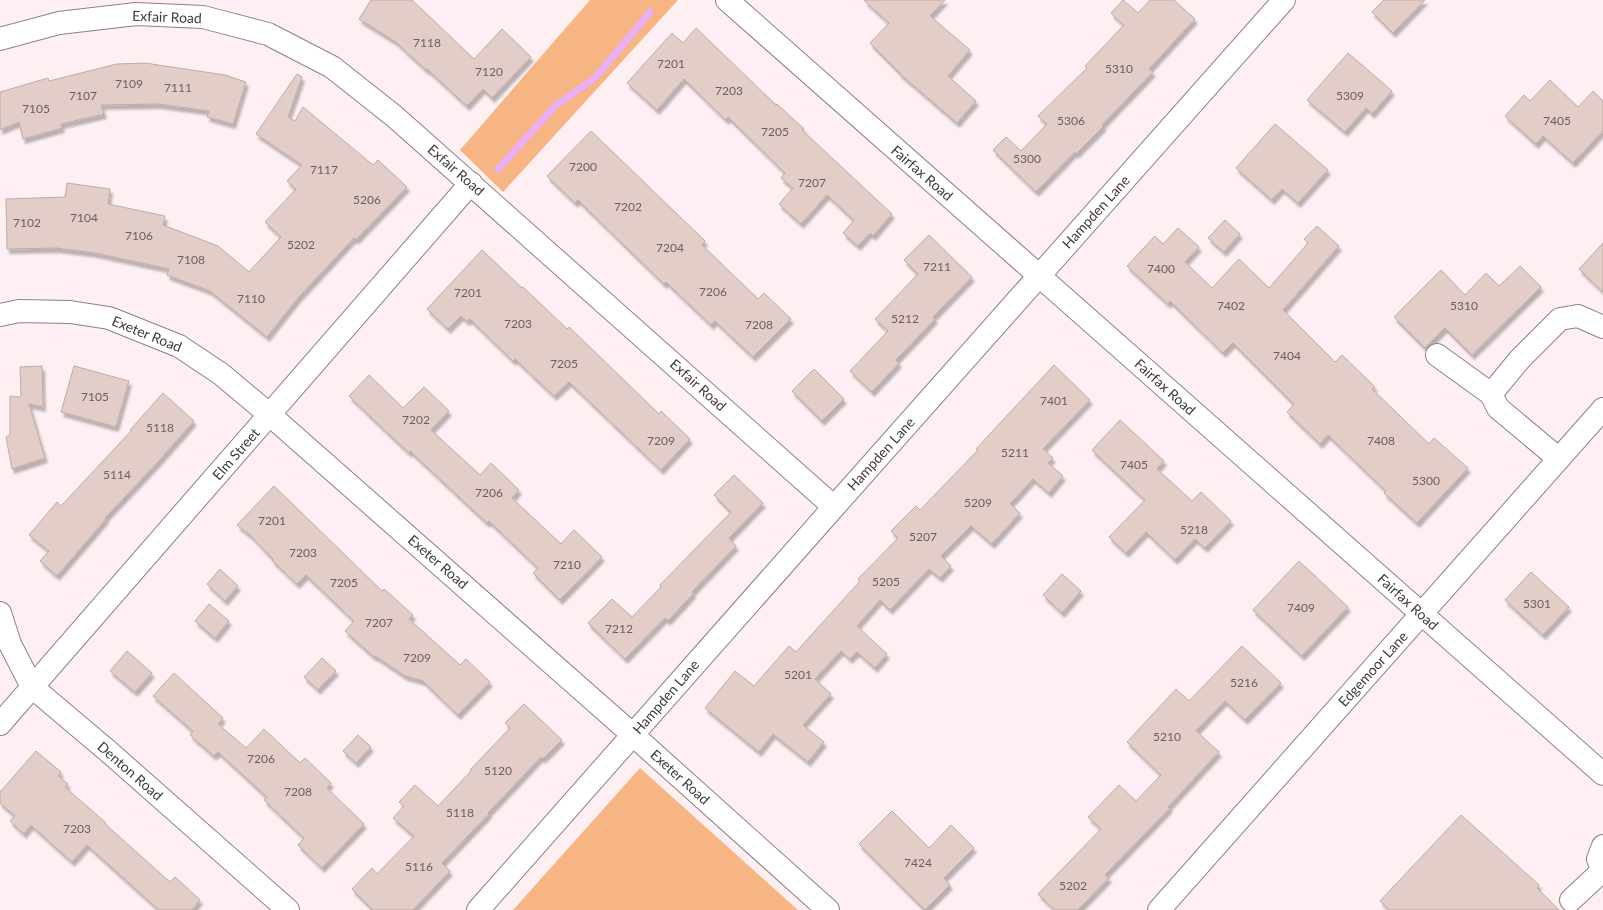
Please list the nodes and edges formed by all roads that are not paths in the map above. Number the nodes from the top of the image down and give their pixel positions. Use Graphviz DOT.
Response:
graph roads {
  1 [pos="727,0"];
  2 [pos="1284,0"];
  3 [pos="0,39"];
  4 [pos="471,183"];
  5 [pos="1039,276"];
  6 [pos="0,315"];
  7 [pos="1603,327"];
  8 [pos="1437,355"];
  9 [pos="1492,394"];
  10 [pos="1603,409"];
  11 [pos="270,415"];
  12 [pos="1559,459"];
  13 [pos="834,506"];
  14 [pos="0,614"];
  15 [pos="1421,614"];
  16 [pos="32,687"];
  17 [pos="0,724"];
  18 [pos="633,735"];
  19 [pos="1603,774"];
  20 [pos="1603,846"];
  21 [pos="1603,871"];
  22 [pos="1570,900"];
  23 [pos="288,910"];
  24 [pos="478,910"];
  25 [pos="828,910"];
  26 [pos="1159,910"];
  1 -- 5 [label="street, Fairfax Road"];
  2 -- 5 [label="street, Hampden Lane"];
  3 -- 4 [label="street, Exfair Road"];
  4 -- 11 [label="street, Elm Street"];
  4 -- 13 [label="street, Exfair Road"];
  5 -- 13 [label="street, Hampden Lane"];
  5 -- 15 [label="street, Fairfax Road"];
  6 -- 11 [label="street, Exeter Road"];
  7 -- 9 [label="street"];
  8 -- 9 [label="street"];
  9 -- 12 [label="street"];
  10 -- 12 [label="street, Edgemoor Lane"];
  11 -- 16 [label="street, Elm Street"];
  11 -- 18 [label="street, Exeter Road"];
  12 -- 15 [label="street, Edgemoor Lane"];
  13 -- 18 [label="street, Hampden Lane"];
  14 -- 16 [label="street, Denton Road"];
  15 -- 19 [label="street, Fairfax Road"];
  15 -- 26 [label="street, Edgemoor Lane"];
  16 -- 17 [label="street, Elm Street"];
  16 -- 23 [label="street, Denton Road"];
  18 -- 24 [label="street, Hampden Lane"];
  18 -- 25 [label="street, Exeter Road"];
  20 -- 21 [label="street"];
  21 -- 22 [label="street"];
}
